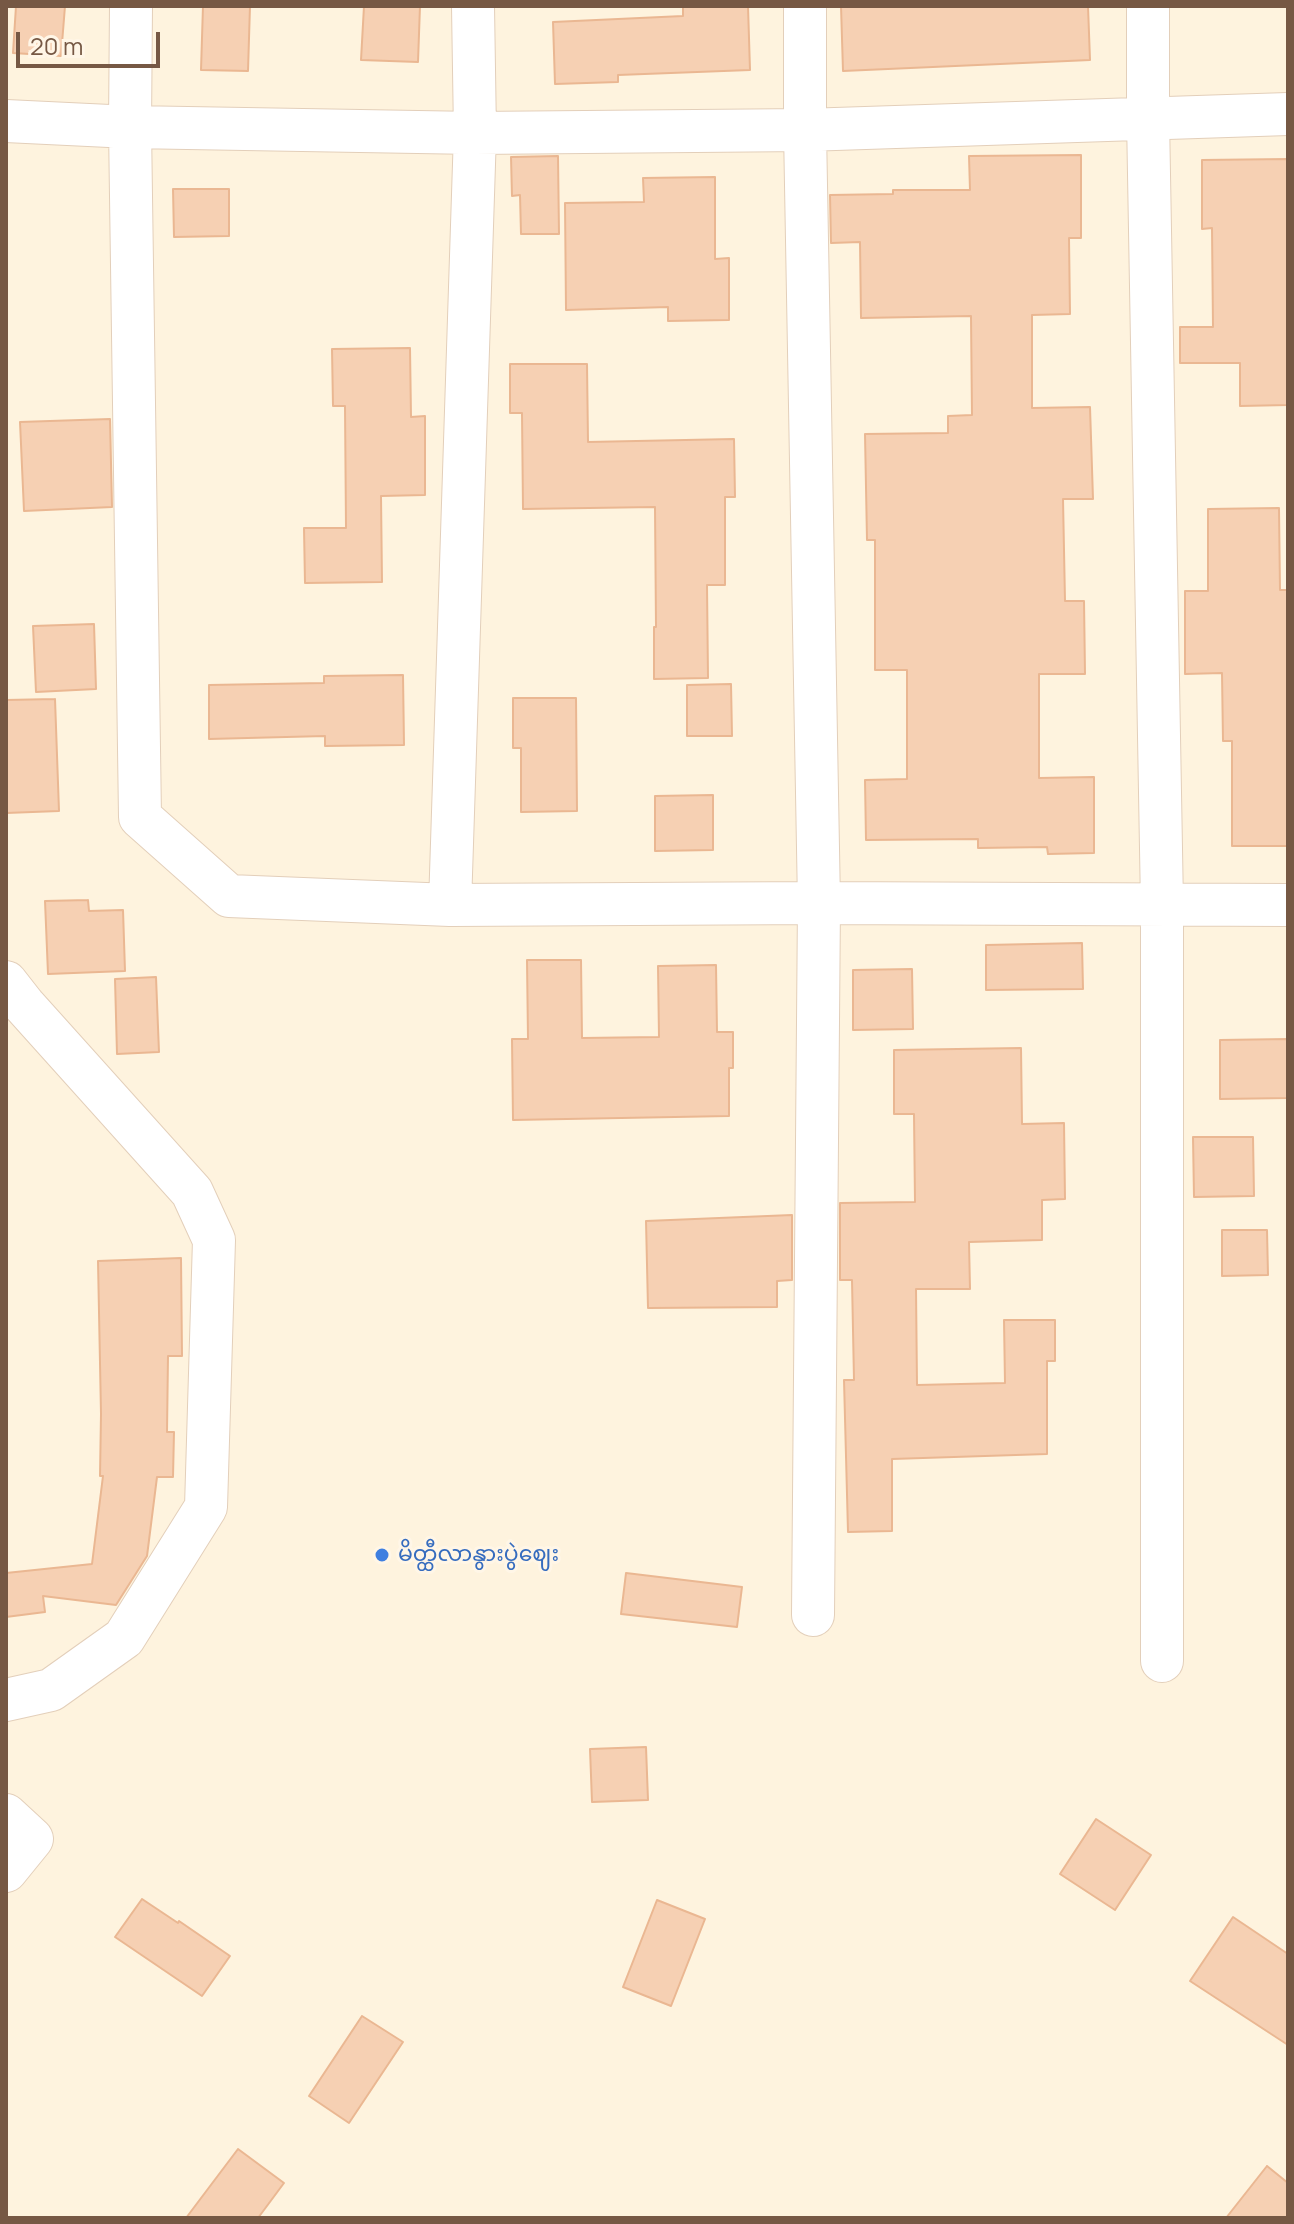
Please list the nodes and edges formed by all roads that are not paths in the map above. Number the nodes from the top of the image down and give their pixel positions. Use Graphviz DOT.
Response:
graph roads {
  1 [pos="131,6"];
  2 [pos="473,6"];
  3 [pos="805,6"];
  4 [pos="1148,6"];
  5 [pos="1288,114"];
  6 [pos="1148,118"];
  7 [pos="6,121"];
  8 [pos="130,127"];
  9 [pos="805,130"];
  10 [pos="475,133"];
  11 [pos="819,903"];
  12 [pos="1162,904"];
  13 [pos="450,905"];
  14 [pos="1288,905"];
  15 [pos="6,982"];
  16 [pos="813,1615"];
  17 [pos="1162,1661"];
  18 [pos="6,1700"];
  19 [pos="6,1815"];
  20 [pos="6,1871"];
  1 -- 8 [label="street"];
  2 -- 10 [label="street"];
  3 -- 9 [label="street"];
  4 -- 6 [label="street"];
  5 -- 6 [label="street"];
  6 -- 9 [label="street"];
  6 -- 12 [label="street"];
  7 -- 8 [label="street"];
  8 -- 10 [label="street"];
  8 -- 13 [label="street"];
  9 -- 10 [label="street"];
  9 -- 11 [label="street"];
  10 -- 13 [label="street"];
  11 -- 12 [label="street"];
  11 -- 13 [label="street"];
  11 -- 16 [label="street"];
  12 -- 14 [label="street"];
  12 -- 17 [label="street"];
  15 -- 18 [label="street"];
  19 -- 20 [label="street"];
}
